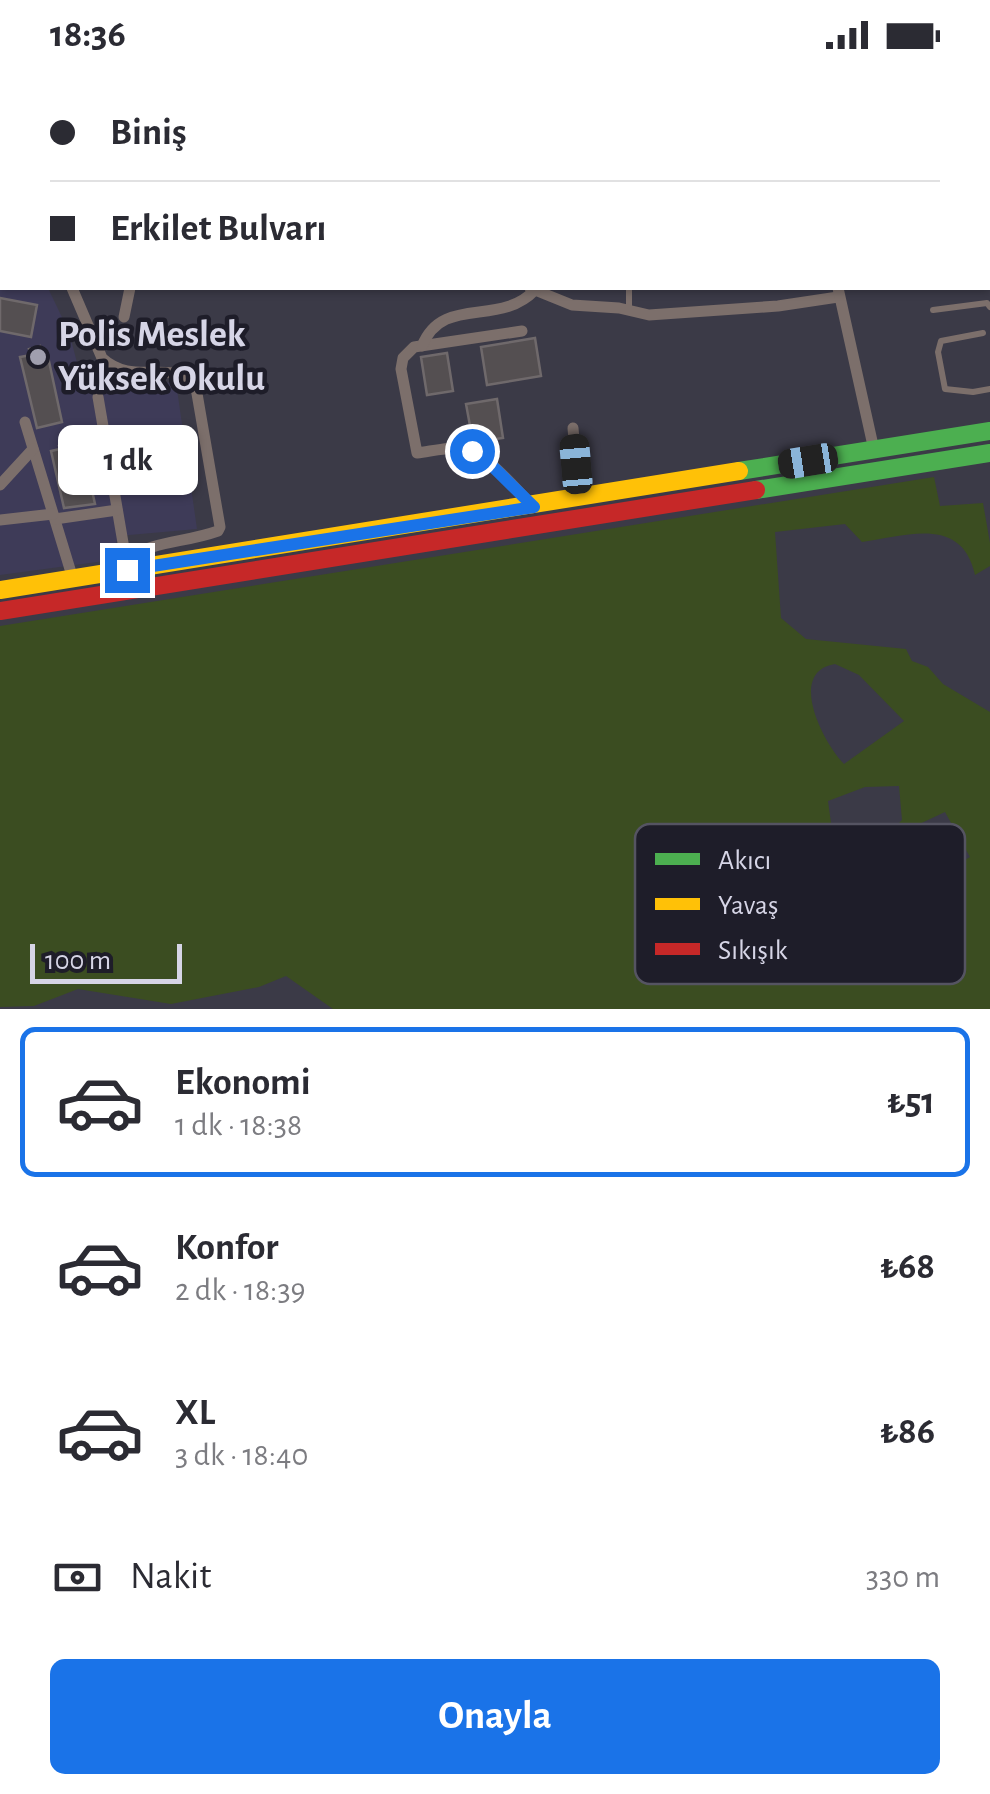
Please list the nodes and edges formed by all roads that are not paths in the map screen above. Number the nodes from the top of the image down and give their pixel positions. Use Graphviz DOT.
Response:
graph roads {
  1 [pos="73,290"];
  2 [pos="130,290"];
  3 [pos="531,290"];
  4 [pos="535,290"];
  5 [pos="629,290"];
  6 [pos="838,292"];
  7 [pos="990,308"];
  8 [pos="933,310"];
  9 [pos="629,312"];
  10 [pos="124,318"];
  11 [pos="522,331"];
  12 [pos="983,333"];
  13 [pos="422,346"];
  14 [pos="990,389"];
  15 [pos="98,397"];
  16 [pos="25,422"];
  17 [pos="573,428"];
  18 [pos="986,432"];
  19 [pos="33,448"];
  20 [pos="874,450"];
  21 [pos="988,453"];
  22 [pos="0,485"];
  23 [pos="579,499"];
  24 [pos="534,507"];
  25 [pos="117,510"];
  26 [pos="54,516"];
  27 [pos="0,520"];
  28 [pos="126,565"];
  29 [pos="72,579"];
  30 [pos="0,590"];
  31 [pos="0,612"];
  1 -- 28 [label="street"];
  2 -- 10 [label="street"];
  3 -- 13 [label="street"];
  4 -- 9 [label="street"];
  5 -- 9 [label="lane"];
  6 -- 9 [label="street"];
  6 -- 20 [label="street"];
  7 -- 8 [label="lane"];
  11 -- 13 [label="street"];
  12 -- 14 [label="lane"];
  13 -- 24 [label="street"];
  15 -- 25 [label="street"];
  16 -- 19 [label="street"];
  17 -- 23 [label="street"];
  18 -- 20 [label="main road"];
  18 -- 21 [label="main road"];
  19 -- 22 [label="street"];
  19 -- 26 [label="street"];
  20 -- 23 [label="main road"];
  21 -- 31 [label="main road"];
  23 -- 24 [label="main road"];
  24 -- 28 [label="main road"];
  25 -- 26 [label="street"];
  25 -- 28 [label="street"];
  26 -- 27 [label="street"];
  26 -- 29 [label="street"];
  28 -- 29 [label="main road"];
  29 -- 30 [label="main road"];
}
